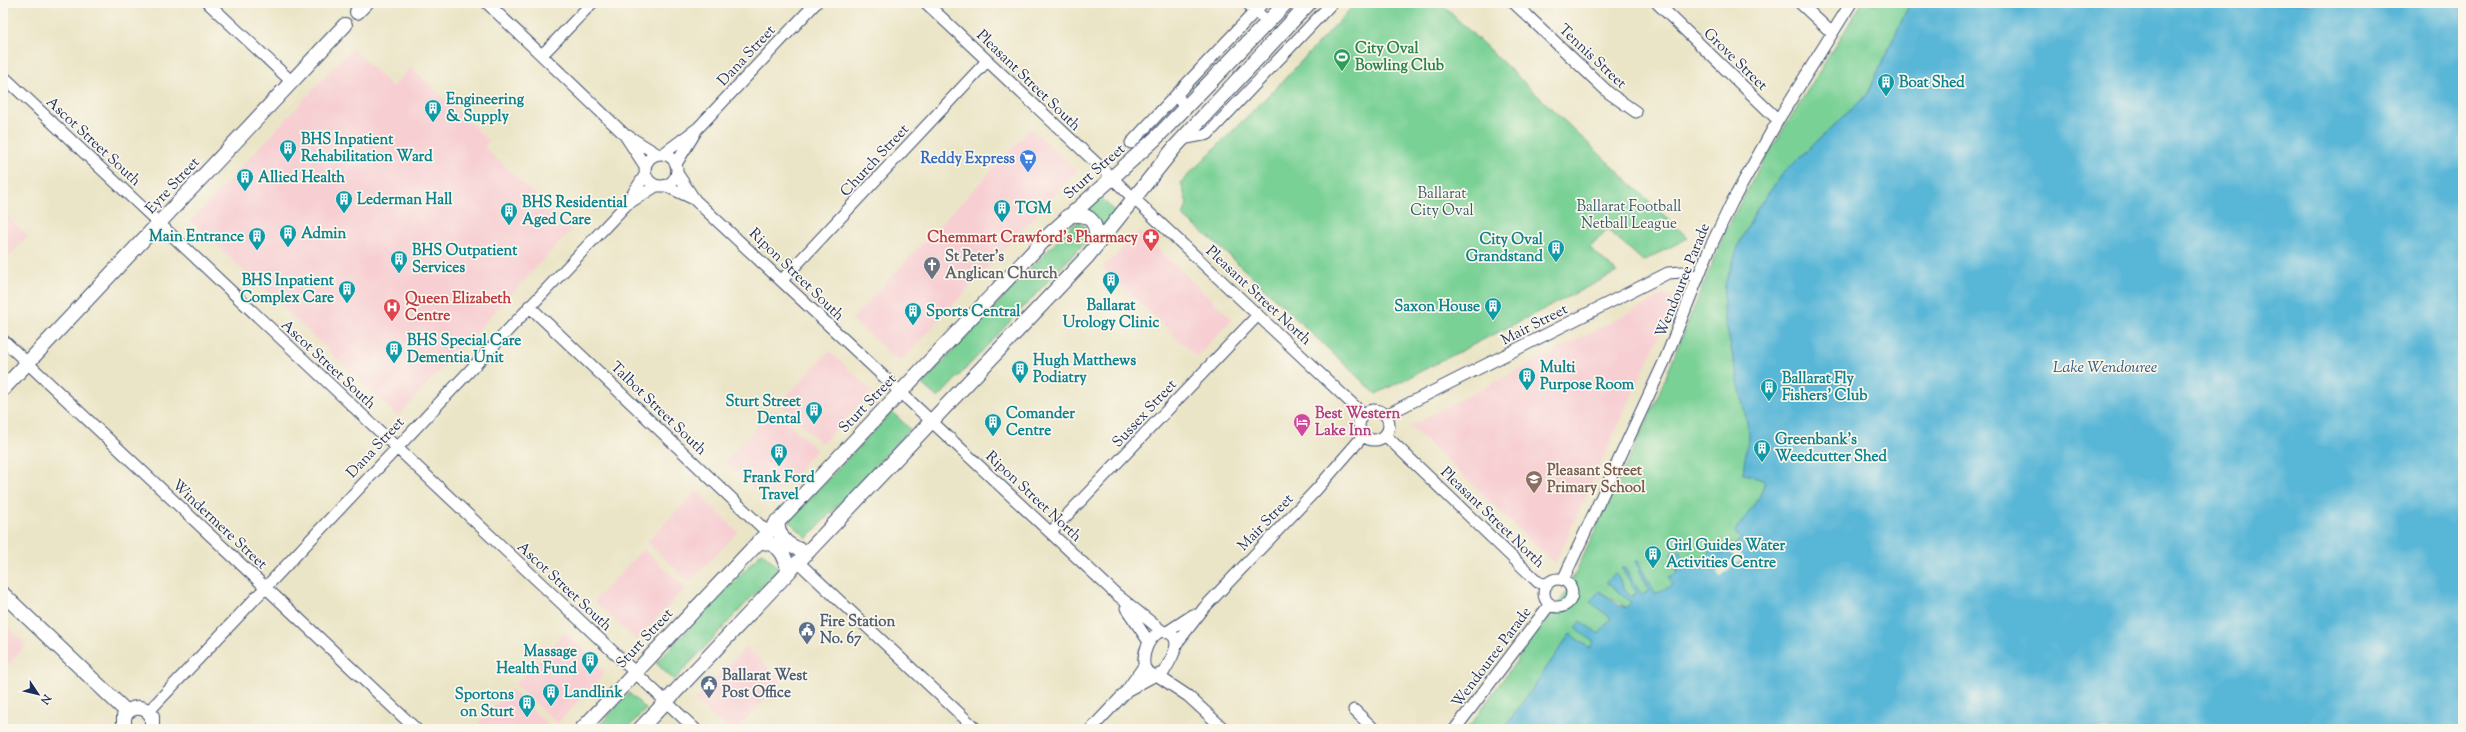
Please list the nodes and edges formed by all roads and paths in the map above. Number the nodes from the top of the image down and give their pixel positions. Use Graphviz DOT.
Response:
graph roads {
  1 [pos="208,3"];
  2 [pos="487,3"];
  3 [pos="592,3"];
  4 [pos="816,3"];
  5 [pos="926,3"];
  6 [pos="1247,3"];
  7 [pos="1286,3"];
  8 [pos="1310,3"];
  9 [pos="1332,3"];
  10 [pos="1514,3"];
  11 [pos="1657,3"];
  12 [pos="1800,3"];
  13 [pos="1851,3"];
  14 [pos="362,7"];
  15 [pos="1259,7"];
  16 [pos="1268,22"];
  17 [pos="345,25"];
  18 [pos="1832,33"];
  19 [pos="542,55"];
  20 [pos="987,61"];
  21 [pos="3,76"];
  22 [pos="292,82"];
  23 [pos="1177,94"];
  24 [pos="1185,110"];
  25 [pos="1636,112"];
  26 [pos="1778,120"];
  27 [pos="698,128"];
  28 [pos="624,134"];
  29 [pos="1182,139"];
  30 [pos="1131,143"];
  31 [pos="660,154"];
  32 [pos="677,168"];
  33 [pos="645,171"];
  34 [pos="1112,178"];
  35 [pos="661,186"];
  36 [pos="1134,198"];
  37 [pos="694,200"];
  38 [pos="625,206"];
  39 [pos="1068,216"];
  40 [pos="159,224"];
  41 [pos="1096,246"];
  42 [pos="1698,277"];
  43 [pos="782,280"];
  44 [pos="529,306"];
  45 [pos="1258,315"];
  46 [pos="3,340"];
  47 [pos="28,363"];
  48 [pos="3,389"];
  49 [pos="901,392"];
  50 [pos="1363,414"];
  51 [pos="1386,415"];
  52 [pos="932,420"];
  53 [pos="1385,435"];
  54 [pos="1363,436"];
  55 [pos="396,447"];
  56 [pos="777,522"];
  57 [pos="1051,532"];
  58 [pos="763,537"];
  59 [pos="803,557"];
  60 [pos="788,572"];
  61 [pos="1563,580"];
  62 [pos="1547,585"];
  63 [pos="265,586"];
  64 [pos="3,594"];
  65 [pos="1116,594"];
  66 [pos="1550,604"];
  67 [pos="1204,608"];
  68 [pos="1165,632"];
  69 [pos="1149,642"];
  70 [pos="1177,643"];
  71 [pos="1168,665"];
  72 [pos="1144,666"];
  73 [pos="635,672"];
  74 [pos="1156,676"];
  75 [pos="1125,693"];
  76 [pos="1188,696"];
  77 [pos="666,702"];
  78 [pos="1354,710"];
  79 [pos="127,712"];
  80 [pos="149,712"];
  81 [pos="124,729"];
  82 [pos="152,729"];
  83 [pos="416,729"];
  84 [pos="582,729"];
  85 [pos="640,729"];
  86 [pos="695,729"];
  87 [pos="976,729"];
  88 [pos="1091,729"];
  89 [pos="1224,729"];
  90 [pos="1374,729"];
  91 [pos="1455,729"];
  1 -- 22 [label="street"];
  2 -- 19 [label="street"];
  3 -- 19 [label="street"];
  4 -- 27 [label="street, Dana Street"];
  5 -- 20 [label="street, Pleasant Street South"];
  6 -- 15 [label="street"];
  7 -- 16 [label="main road, Sturt Street"];
  8 -- 29 [label="main road"];
  9 -- 29 [label="street"];
  10 -- 25 [label="street, Tennis Street"];
  11 -- 26 [label="street, Grove Street"];
  12 -- 18 [label="street"];
  13 -- 18 [label="street, Wendouree Parade"];
  14 -- 17 [label="street, Eyre Street"];
  15 -- 16 [label="street"];
  15 -- 23 [label="street, Sturt Street"];
  16 -- 24 [label="main road, Sturt Street"];
  17 -- 22 [label="main road, Eyre Street"];
  18 -- 26 [label="street, Wendouree Parade"];
  19 -- 28 [label="street"];
  20 -- 34 [label="street, Pleasant Street South"];
  20 -- 43 [label="street, Church Street"];
  21 -- 40 [label="street, Ascot Street South"];
  22 -- 40 [label="main road, Eyre Street"];
  23 -- 24 [label="street"];
  23 -- 30 [label="street, Sturt Street"];
  24 -- 34 [label="main road, Sturt Street"];
  26 -- 42 [label="street, Wendouree Parade"];
  27 -- 31 [label="street, Dana Street"];
  27 -- 32 [label="street, Dana Street"];
  28 -- 31 [label="street"];
  28 -- 33 [label="street"];
  29 -- 36 [label="main road"];
  31 -- 32 [label="street"];
  31 -- 33 [label="street"];
  32 -- 35 [label="street"];
  32 -- 37 [label="street, Ripon Street South"];
  33 -- 35 [label="street"];
  33 -- 38 [label="street, Dana Street"];
  34 -- 36 [label="street, Pleasant Street South"];
  34 -- 39 [label="main road, Sturt Street"];
  35 -- 37 [label="street"];
  35 -- 38 [label="street, Dana Street"];
  36 -- 41 [label="main road"];
  36 -- 45 [label="street, Pleasant Street North"];
  37 -- 43 [label="street, Ripon Street South"];
  38 -- 44 [label="street, Dana Street"];
  39 -- 41 [label="main road"];
  39 -- 49 [label="main road, Sturt Street"];
  40 -- 47 [label="main road, Eyre Street"];
  40 -- 55 [label="street, Ascot Street South"];
  41 -- 52 [label="main road"];
  42 -- 51 [label="street, Mair Street"];
  42 -- 61 [label="street, Wendouree Parade"];
  43 -- 49 [label="street, Ripon Street South"];
  44 -- 55 [label="street, Dana Street"];
  44 -- 58 [label="street, Talbot Street South"];
  45 -- 50 [label="street, Pleasant Street North"];
  45 -- 57 [label="street, Sussex Street"];
  46 -- 47 [label="street, Windermere Street"];
  47 -- 48 [label="main road, Eyre Street"];
  47 -- 63 [label="street, Windermere Street"];
  49 -- 52 [label="street, Ripon Street South"];
  49 -- 56 [label="main road, Sturt Street"];
  50 -- 51 [label="street"];
  50 -- 54 [label="street"];
  51 -- 53 [label="street"];
  52 -- 57 [label="street, Ripon Street North"];
  52 -- 59 [label="main road"];
  53 -- 54 [label="street"];
  53 -- 62 [label="street, Pleasant Street North"];
  54 -- 67 [label="street, Mair Street"];
  55 -- 63 [label="street, Dana Street"];
  55 -- 73 [label="street, Ascot Street South"];
  56 -- 58 [label="main road, Sturt Street"];
  56 -- 59 [label="main road"];
  57 -- 65 [label="street, Ripon Street North"];
  58 -- 60 [label="main road"];
  58 -- 73 [label="main road, Sturt Street"];
  59 -- 60 [label="main road"];
  59 -- 87 [label="street"];
  60 -- 77 [label="main road"];
  61 -- 62 [label="street"];
  61 -- 66 [label="street"];
  62 -- 66 [label="street"];
  63 -- 80 [label="street, Dana Street"];
  63 -- 83 [label="street, Windermere Street"];
  64 -- 79 [label="main road"];
  65 -- 68 [label="street, Ripon Street North"];
  65 -- 69 [label="street, Ripon Street North"];
  66 -- 91 [label="street, Wendouree Parade"];
  67 -- 68 [label="street, Mair Street"];
  67 -- 70 [label="street, Mair Street"];
  68 -- 69 [label="street"];
  68 -- 70 [label="street"];
  69 -- 72 [label="street"];
  70 -- 71 [label="street"];
  71 -- 74 [label="street"];
  71 -- 76 [label="street"];
  72 -- 74 [label="street"];
  72 -- 75 [label="street"];
  73 -- 77 [label="street, Ascot Street South"];
  73 -- 84 [label="main road, Sturt Street"];
  74 -- 75 [label="street"];
  74 -- 76 [label="street"];
  75 -- 88 [label="street"];
  76 -- 89 [label="street"];
  77 -- 85 [label="main road"];
  77 -- 86 [label="street, Ascot Street South"];
  78 -- 90 [label="street"];
  79 -- 80 [label="main road"];
  79 -- 81 [label="main road"];
  80 -- 82 [label="main road"];
}
